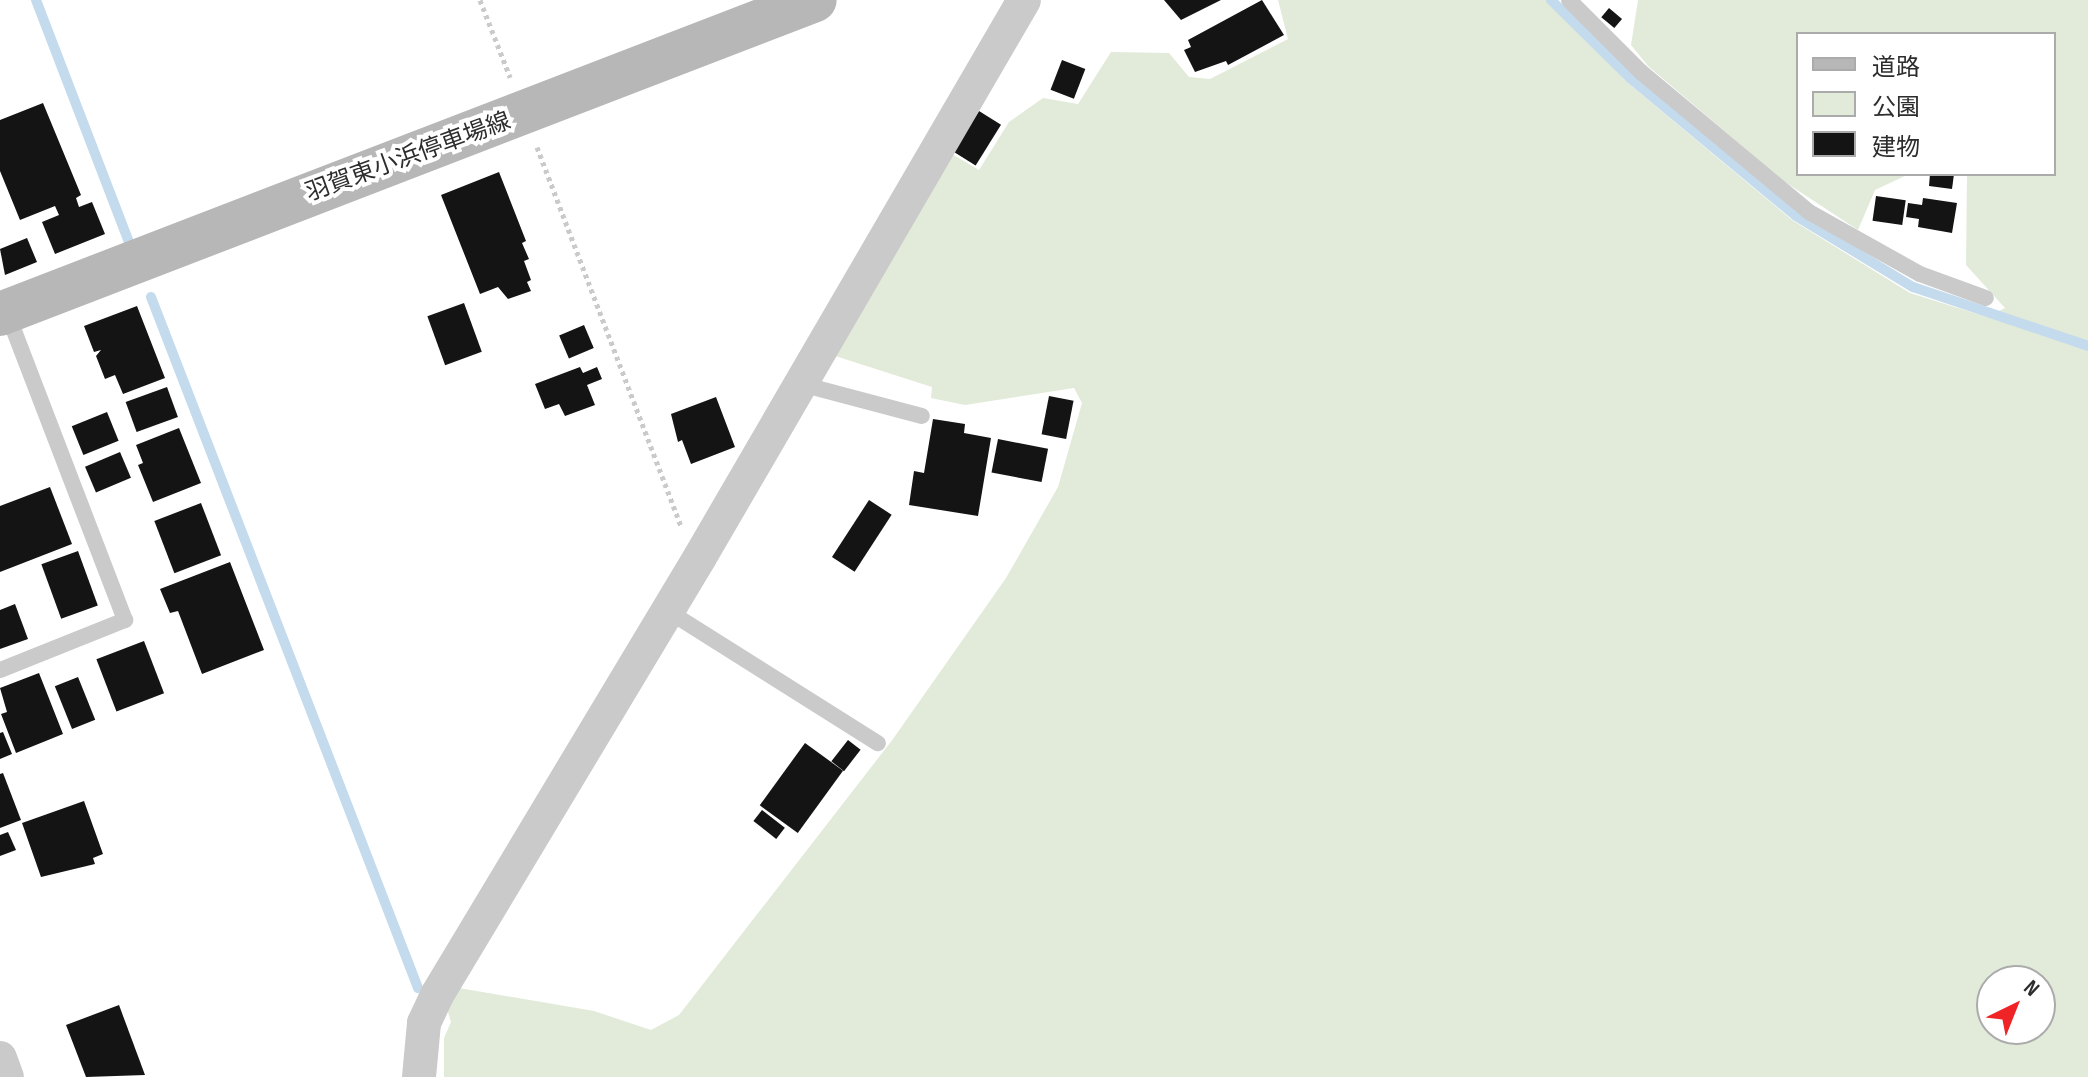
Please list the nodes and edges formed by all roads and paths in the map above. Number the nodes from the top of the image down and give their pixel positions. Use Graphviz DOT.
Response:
graph roads {
  1 [pos="480,0"];
  2 [pos="815,0"];
  3 [pos="1024,0"];
  4 [pos="1569,0"];
  5 [pos="525,114"];
  6 [pos="1986,298"];
  7 [pos="3,312"];
  8 [pos="801,384"];
  9 [pos="922,416"];
  10 [pos="700,557"];
  11 [pos="668,611"];
  12 [pos="0,670"];
  13 [pos="878,743"];
  14 [pos="0,1058"];
  15 [pos="7,1077"];
  16 [pos="419,1077"];
  1 -- 5 [label="path"];
  2 -- 5 [label="main road, 羽賀東小浜停車場線"];
  3 -- 8 [label="street"];
  4 -- 6 [label="lane"];
  5 -- 7 [label="main road, 羽賀東小浜停車場線"];
  5 -- 10 [label="path"];
  7 -- 12 [label="lane"];
  8 -- 9 [label="lane"];
  8 -- 10 [label="street"];
  10 -- 11 [label="street"];
  11 -- 13 [label="lane"];
  11 -- 16 [label="street"];
  14 -- 15 [label="street"];
}
